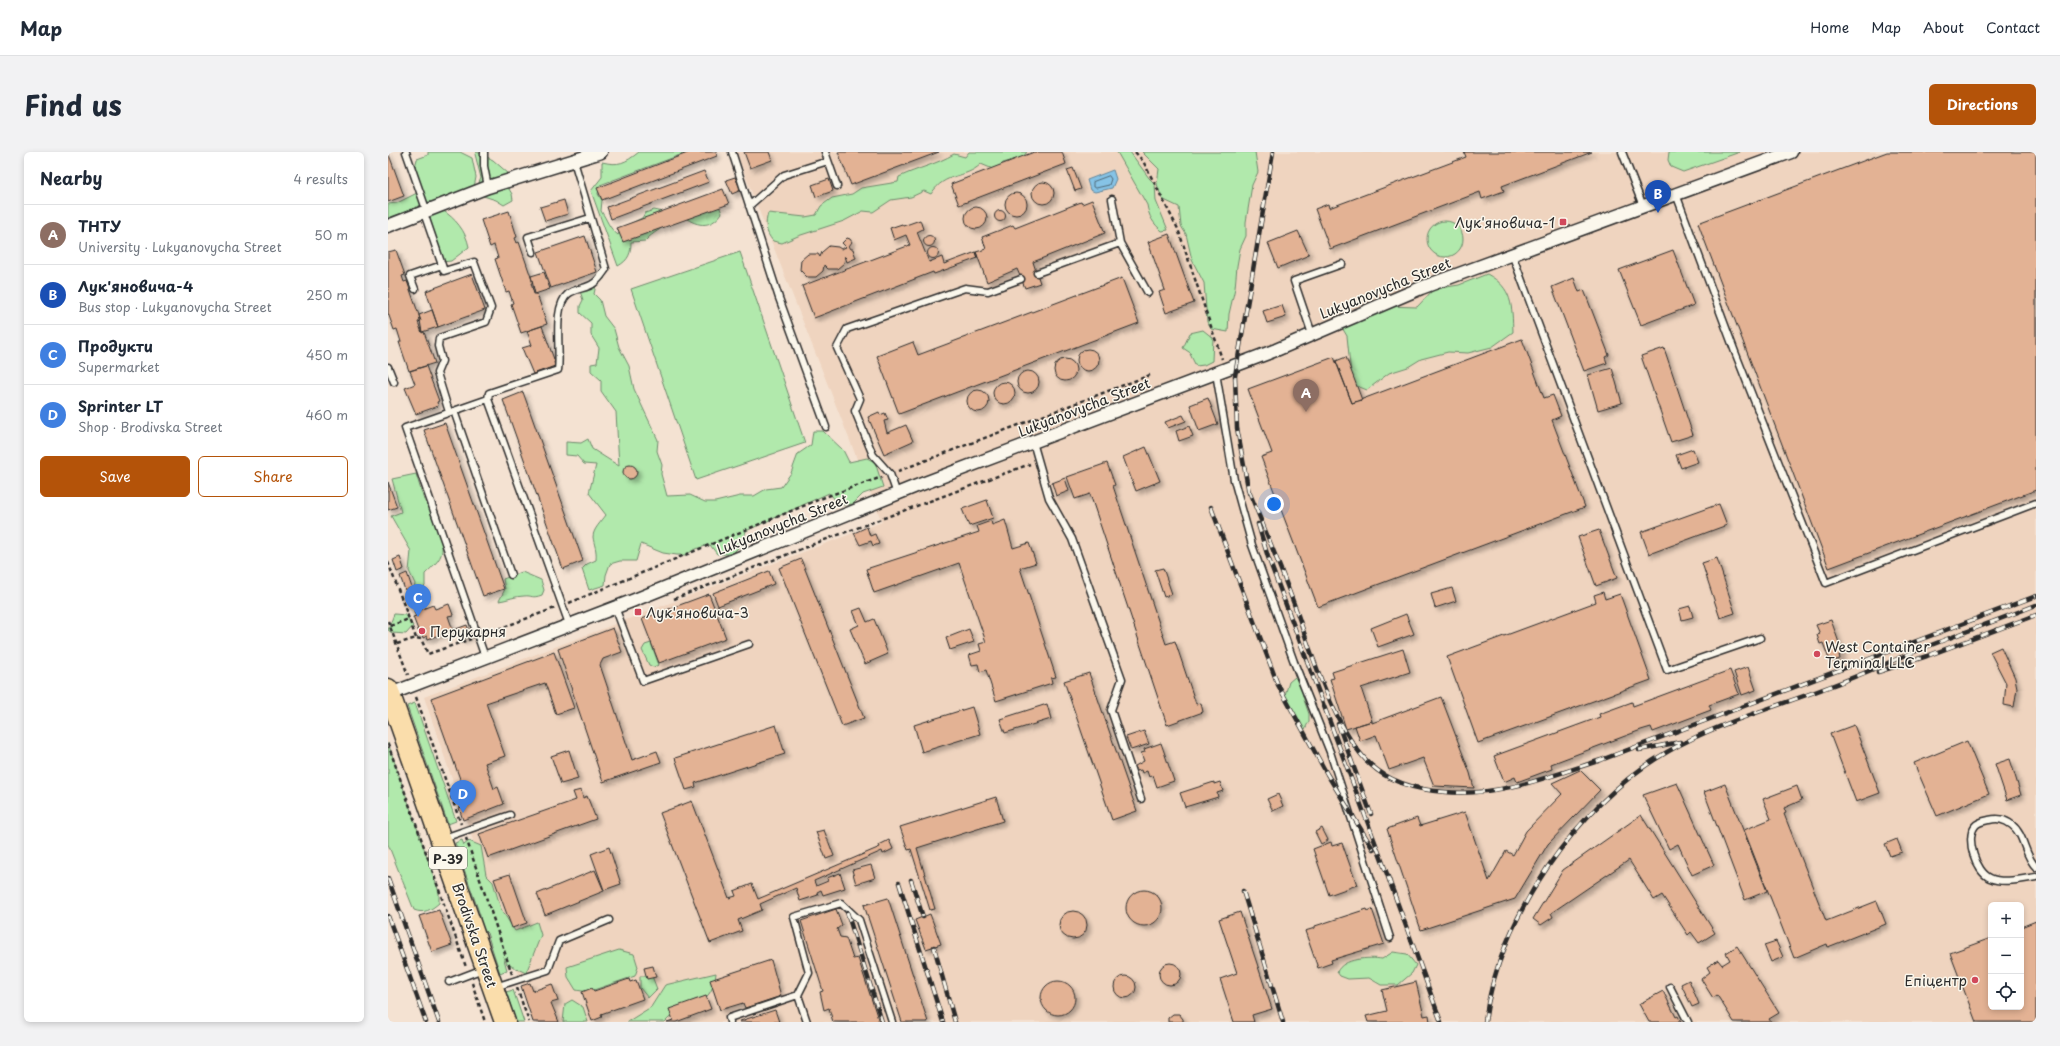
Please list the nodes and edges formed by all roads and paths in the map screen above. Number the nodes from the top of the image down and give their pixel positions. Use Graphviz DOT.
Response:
graph roads {
  1 [pos="406,152"];
  2 [pos="484,152"];
  3 [pos="601,152"];
  4 [pos="732,152"];
  5 [pos="826,152"];
  6 [pos="1135,152"];
  7 [pos="1622,152"];
  8 [pos="1791,152"];
  9 [pos="574,160"];
  10 [pos="828,161"];
  11 [pos="837,186"];
  12 [pos="488,187"];
  13 [pos="1676,194"];
  14 [pos="1112,200"];
  15 [pos="749,206"];
  16 [pos="1643,206"];
  17 [pos="426,213"];
  18 [pos="590,218"];
  19 [pos="388,226"];
  20 [pos="1120,243"];
  21 [pos="533,252"];
  22 [pos="1512,254"];
  23 [pos="1342,264"];
  24 [pos="442,265"];
  25 [pos="1037,273"];
  26 [pos="1021,279"];
  27 [pos="415,289"];
  28 [pos="1148,293"];
  29 [pos="1312,334"];
  30 [pos="388,367"];
  31 [pos="1220,371"];
  32 [pos="1150,375"];
  33 [pos="394,382"];
  34 [pos="488,399"];
  35 [pos="452,412"];
  36 [pos="826,427"];
  37 [pos="1033,442"];
  38 [pos="1038,461"];
  39 [pos="890,474"];
  40 [pos="897,494"];
  41 [pos="2036,503"];
  42 [pos="388,562"];
  43 [pos="511,575"];
  44 [pos="672,600"];
  45 [pos="562,606"];
  46 [pos="615,607"];
  47 [pos="409,619"];
  48 [pos="388,621"];
  49 [pos="569,624"];
  50 [pos="390,626"];
  51 [pos="478,637"];
  52 [pos="416,638"];
  53 [pos="1760,638"];
  54 [pos="397,644"];
  55 [pos="749,644"];
  56 [pos="486,657"];
  57 [pos="412,685"];
  58 [pos="389,691"];
  59 [pos="388,744"];
  60 [pos="1141,798"];
  61 [pos="510,815"];
  62 [pos="464,831"];
  63 [pos="441,839"];
  64 [pos="2036,867"];
  65 [pos="2036,877"];
  66 [pos="609,920"];
  67 [pos="1390,938"];
  68 [pos="478,972"];
  69 [pos="514,980"];
  70 [pos="449,982"];
  71 [pos="493,987"];
  72 [pos="1670,987"];
  73 [pos="798,995"];
  74 [pos="486,1022"];
  75 [pos="505,1022"];
  76 [pos="529,1022"];
  77 [pos="730,1022"];
  78 [pos="807,1022"];
  79 [pos="892,1022"];
  80 [pos="1688,1022"];
  1 -- 17 [label="lane"];
  2 -- 12 [label="lane"];
  3 -- 9 [label="street"];
  4 -- 15 [label="lane"];
  5 -- 10 [label="lane"];
  6 -- 31 [label="path"];
  7 -- 16 [label="lane"];
  8 -- 13 [label="street, Lukyanovycha Street"];
  9 -- 12 [label="street"];
  9 -- 18 [label="lane"];
  10 -- 11 [label="lane"];
  10 -- 15 [label="lane"];
  12 -- 17 [label="street"];
  13 -- 16 [label="street, Lukyanovycha Street"];
  13 -- 41 [label="lane"];
  14 -- 20 [label="lane"];
  15 -- 36 [label="lane"];
  16 -- 22 [label="street, Lukyanovycha Street"];
  17 -- 19 [label="street"];
  17 -- 24 [label="lane"];
  18 -- 21 [label="lane"];
  18 -- 34 [label="lane"];
  20 -- 25 [label="lane"];
  20 -- 28 [label="lane"];
  22 -- 29 [label="street, Lukyanovycha Street"];
  22 -- 53 [label="lane"];
  23 -- 29 [label="lane"];
  24 -- 27 [label="lane"];
  24 -- 35 [label="lane"];
  26 -- 39 [label="lane"];
  29 -- 31 [label="street, Lukyanovycha Street"];
  30 -- 33 [label="lane"];
  31 -- 37 [label="street, Lukyanovycha Street"];
  31 -- 67 [label="lane"];
  32 -- 39 [label="path"];
  34 -- 35 [label="lane"];
  34 -- 45 [label="lane"];
  35 -- 43 [label="lane"];
  35 -- 51 [label="lane"];
  37 -- 38 [label="lane"];
  37 -- 40 [label="street, Lukyanovycha Street"];
  38 -- 44 [label="path"];
  38 -- 60 [label="lane"];
  39 -- 40 [label="lane"];
  39 -- 45 [label="path"];
  40 -- 46 [label="street, Lukyanovycha Street"];
  42 -- 47 [label="path"];
  45 -- 49 [label="lane"];
  45 -- 51 [label="path"];
  46 -- 49 [label="street, Lukyanovycha Street"];
  46 -- 55 [label="lane"];
  47 -- 50 [label="path"];
  47 -- 52 [label="path"];
  48 -- 50 [label="path"];
  49 -- 56 [label="street, Lukyanovycha Street"];
  50 -- 54 [label="path"];
  51 -- 52 [label="path"];
  51 -- 56 [label="lane"];
  52 -- 54 [label="path"];
  54 -- 57 [label="path"];
  56 -- 57 [label="street, Lukyanovycha Street"];
  57 -- 58 [label="street, Lukyanovycha Street"];
  57 -- 62 [label="path"];
  58 -- 63 [label="main road, Brodivska Street / Р-39"];
  59 -- 68 [label="path"];
  61 -- 62 [label="lane"];
  62 -- 63 [label="lane"];
  62 -- 69 [label="path"];
  63 -- 68 [label="main road, Brodivska Street / Р-39"];
  64 -- 65 [label="lane"];
  66 -- 69 [label="lane"];
  68 -- 70 [label="lane"];
  68 -- 71 [label="main road, Brodivska Street / Р-39"];
  68 -- 74 [label="path"];
  69 -- 71 [label="lane"];
  69 -- 76 [label="path"];
  71 -- 75 [label="main road, Brodivska Street / Р-39"];
  72 -- 80 [label="lane"];
  73 -- 77 [label="lane"];
  73 -- 78 [label="lane"];
  73 -- 79 [label="lane"];
}
